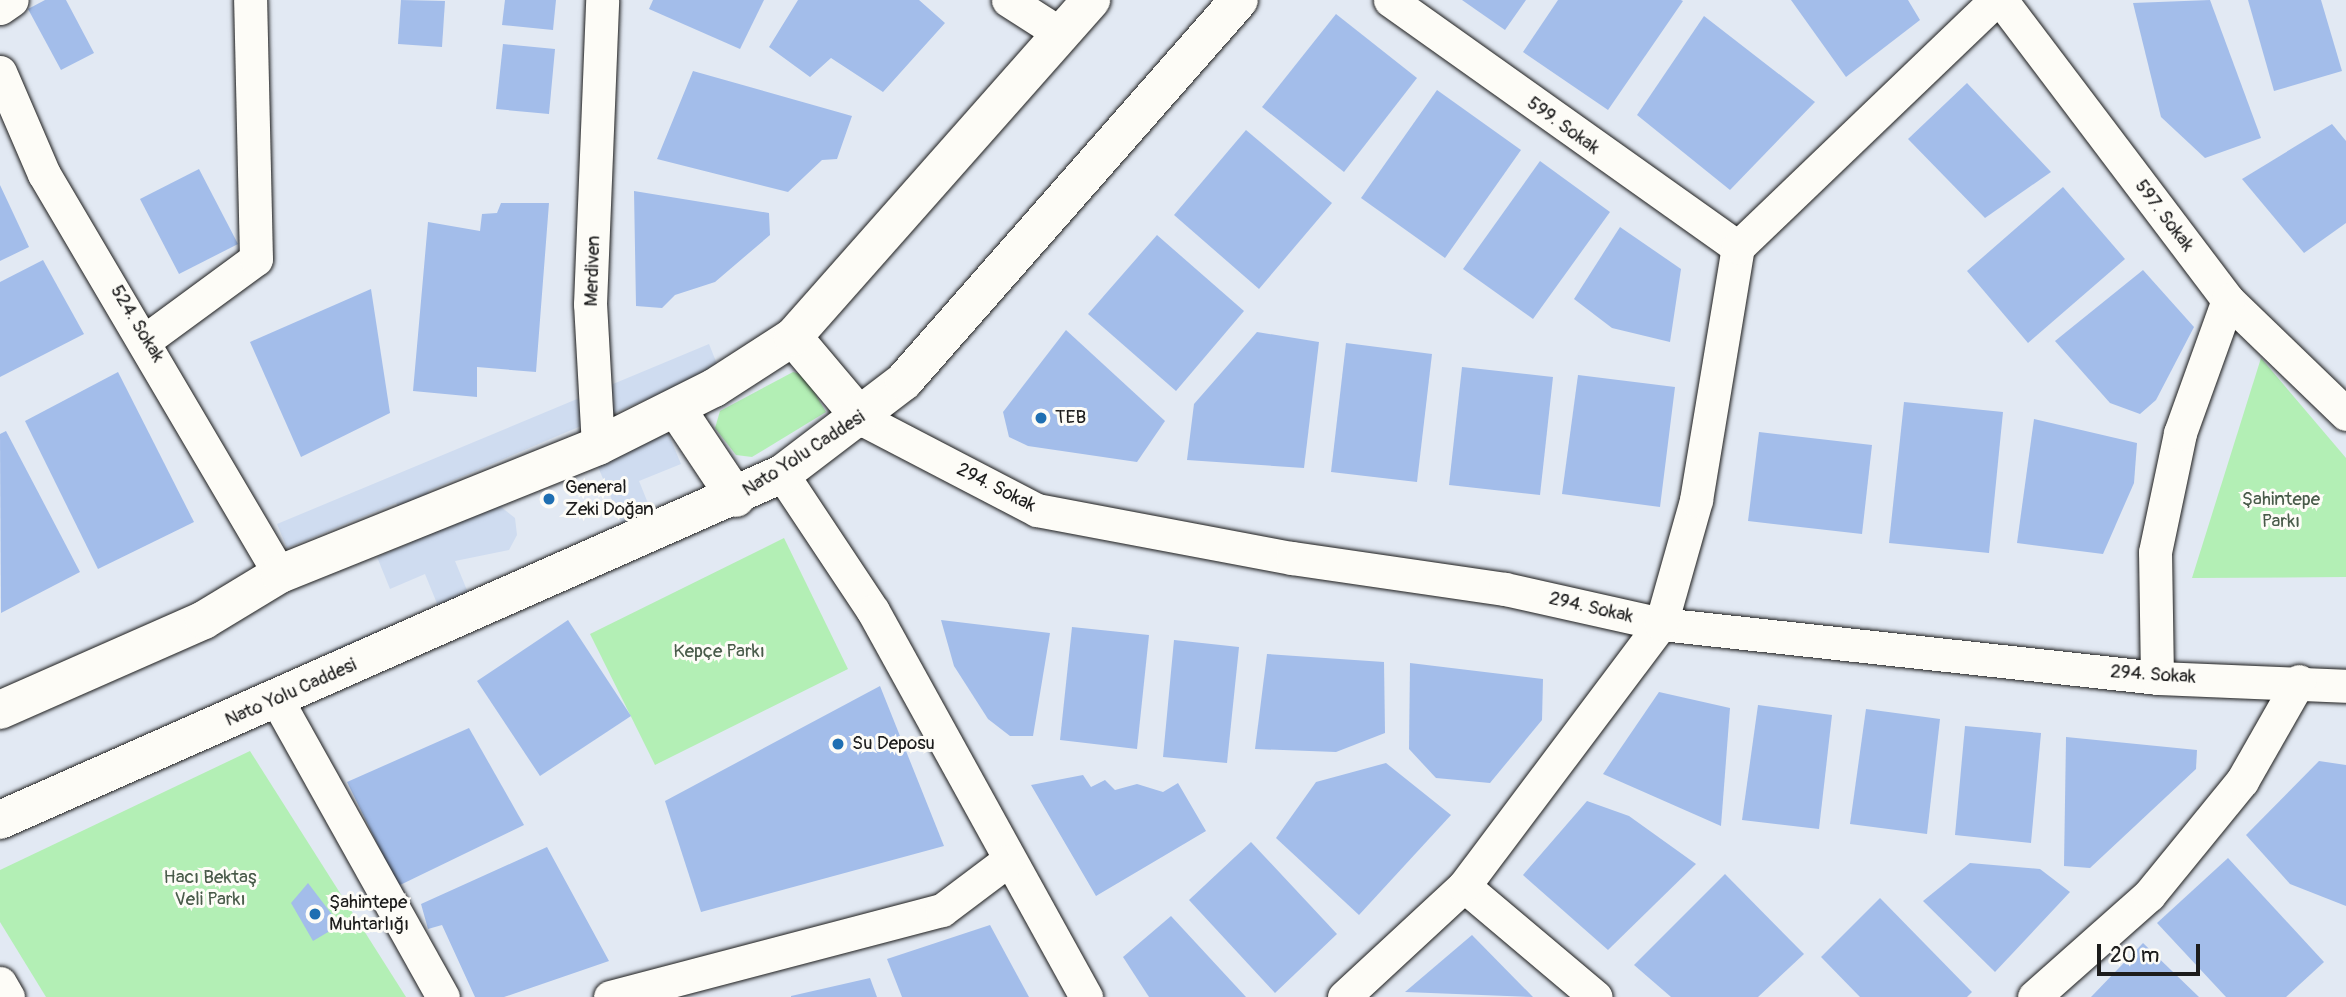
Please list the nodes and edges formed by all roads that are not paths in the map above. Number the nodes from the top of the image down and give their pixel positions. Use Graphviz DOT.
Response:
graph roads {
  1 [pos="12,0"];
  2 [pos="250,0"];
  3 [pos="602,0"];
  4 [pos="1008,0"];
  5 [pos="1091,0"];
  6 [pos="1238,0"];
  7 [pos="1390,0"];
  8 [pos="1998,0"];
  9 [pos="0,8"];
  10 [pos="1061,34"];
  11 [pos="0,72"];
  12 [pos="1738,247"];
  13 [pos="2228,300"];
  14 [pos="793,337"];
  15 [pos="147,339"];
  16 [pos="676,408"];
  17 [pos="2346,414"];
  18 [pos="862,419"];
  19 [pos="598,446"];
  20 [pos="782,474"];
  21 [pos="736,498"];
  22 [pos="281,574"];
  23 [pos="1661,624"];
  24 [pos="2157,678"];
  25 [pos="2300,681"];
  26 [pos="2346,686"];
  27 [pos="277,700"];
  28 [pos="0,710"];
  29 [pos="0,820"];
  30 [pos="1007,861"];
  31 [pos="1464,886"];
  32 [pos="0,983"];
  33 [pos="8,997"];
  34 [pos="443,997"];
  35 [pos="610,997"];
  36 [pos="1086,997"];
  37 [pos="1344,997"];
  38 [pos="1596,997"];
  39 [pos="2034,997"];
  1 -- 9 [label="street"];
  2 -- 15 [label="street"];
  3 -- 19 [label="street, Merdiven"];
  4 -- 10 [label="street"];
  5 -- 10 [label="main road"];
  6 -- 18 [label="main road, Nato Yolu Caddesi"];
  7 -- 12 [label="street, 599. Sokak"];
  8 -- 12 [label="street"];
  8 -- 13 [label="street, 597. Sokak"];
  10 -- 14 [label="main road"];
  11 -- 15 [label="street, 524. Sokak"];
  12 -- 23 [label="street"];
  13 -- 17 [label="street, 597. Sokak"];
  13 -- 24 [label="street"];
  14 -- 16 [label="main road"];
  14 -- 18 [label="main road"];
  15 -- 22 [label="street, 524. Sokak"];
  16 -- 19 [label="main road"];
  16 -- 21 [label="main road"];
  18 -- 20 [label="main road, Nato Yolu Caddesi"];
  18 -- 23 [label="street, 294. Sokak"];
  19 -- 22 [label="main road"];
  20 -- 21 [label="main road, Nato Yolu Caddesi"];
  20 -- 30 [label="street"];
  21 -- 27 [label="main road, Nato Yolu Caddesi"];
  22 -- 28 [label="main road"];
  23 -- 24 [label="street, 294. Sokak"];
  23 -- 31 [label="street"];
  24 -- 25 [label="street, 294. Sokak"];
  25 -- 26 [label="street, 294. Sokak"];
  25 -- 39 [label="street"];
  27 -- 29 [label="main road, Nato Yolu Caddesi"];
  27 -- 34 [label="street"];
  30 -- 35 [label="street"];
  30 -- 36 [label="street"];
  31 -- 37 [label="street"];
  31 -- 38 [label="street"];
  32 -- 33 [label="street"];
}
